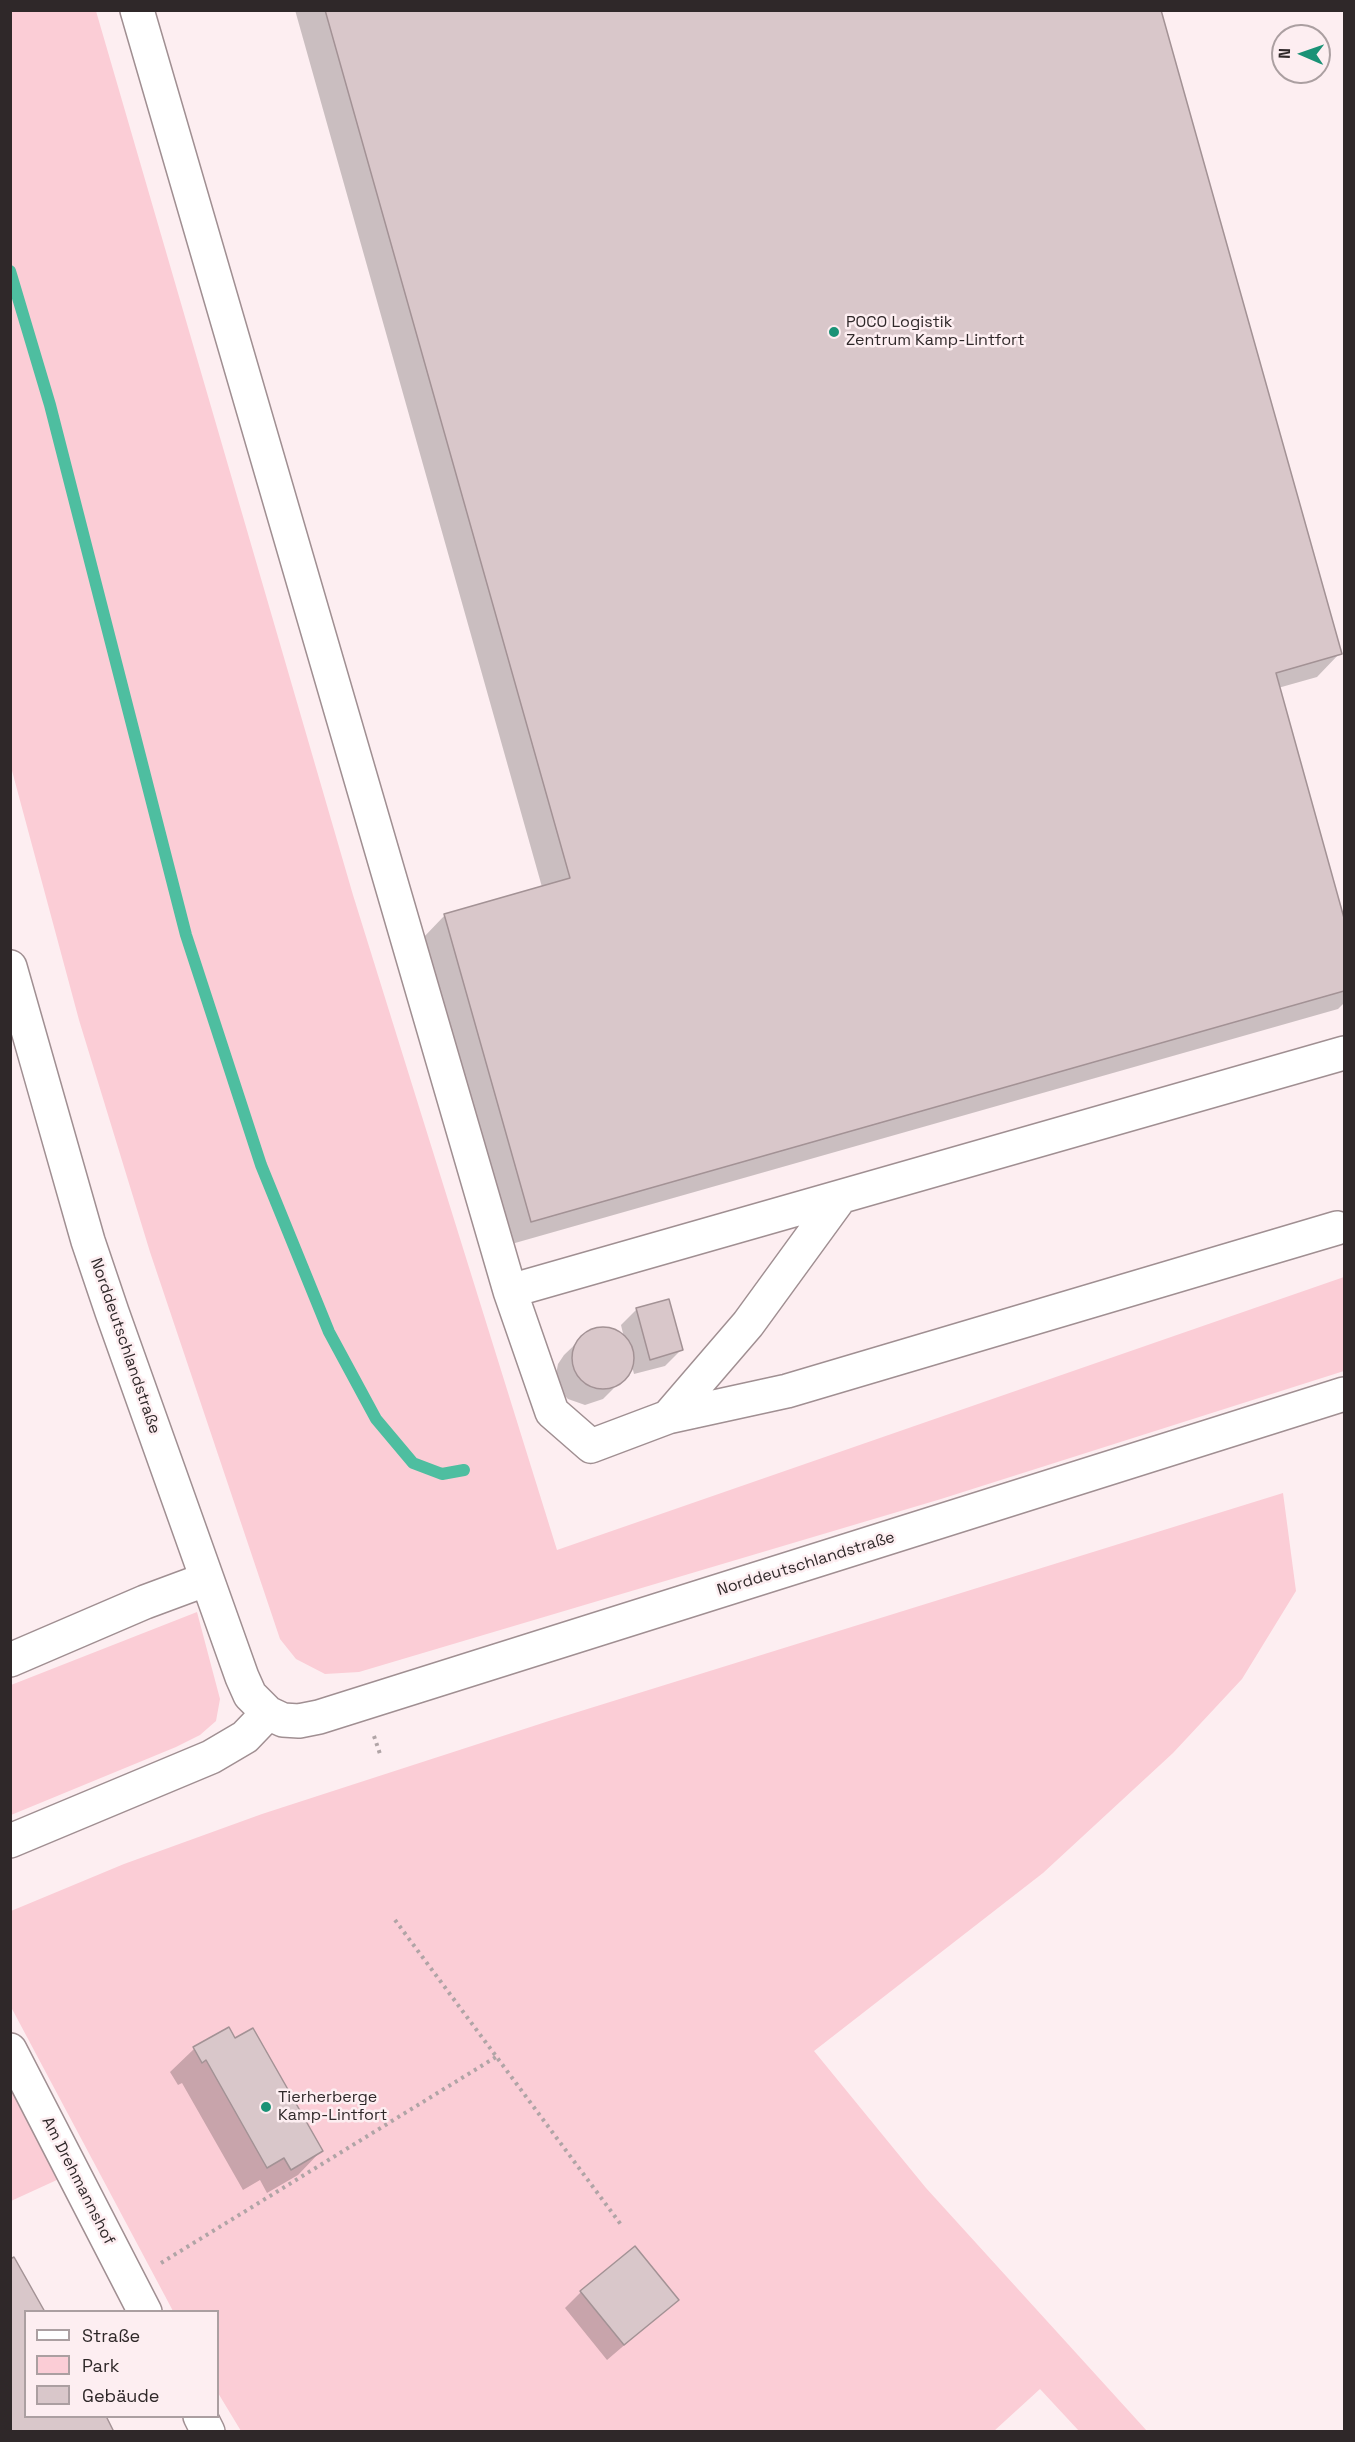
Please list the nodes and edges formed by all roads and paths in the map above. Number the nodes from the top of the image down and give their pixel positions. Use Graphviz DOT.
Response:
graph roads {
  1 [pos="137,10"];
  2 [pos="10,967"];
  3 [pos="1344,1053"];
  4 [pos="839,1199"];
  5 [pos="1337,1228"];
  6 [pos="510,1291"];
  7 [pos="1344,1394"];
  8 [pos="668,1417"];
  9 [pos="207,1579"];
  10 [pos="10,1660"];
  11 [pos="268,1713"];
  12 [pos="10,1841"];
  13 [pos="395,1920"];
  14 [pos="10,2050"];
  15 [pos="496,2057"];
  16 [pos="622,2226"];
  17 [pos="130,2282"];
  18 [pos="144,2310"];
  19 [pos="201,2418"];
  20 [pos="208,2432"];
  1 -- 6 [label="street"];
  2 -- 9 [label="street, Norddeutschlandstraße"];
  3 -- 4 [label="street"];
  4 -- 6 [label="street"];
  4 -- 8 [label="street"];
  5 -- 8 [label="street"];
  6 -- 8 [label="street"];
  7 -- 11 [label="street, Norddeutschlandstraße"];
  9 -- 10 [label="street"];
  9 -- 11 [label="street, Norddeutschlandstraße"];
  11 -- 12 [label="street"];
  13 -- 15 [label="path"];
  14 -- 17 [label="street, Am Drehmannshof"];
  15 -- 16 [label="path"];
  15 -- 17 [label="path"];
  17 -- 18 [label="street, Am Drehmannshof"];
  19 -- 20 [label="street"];
}
